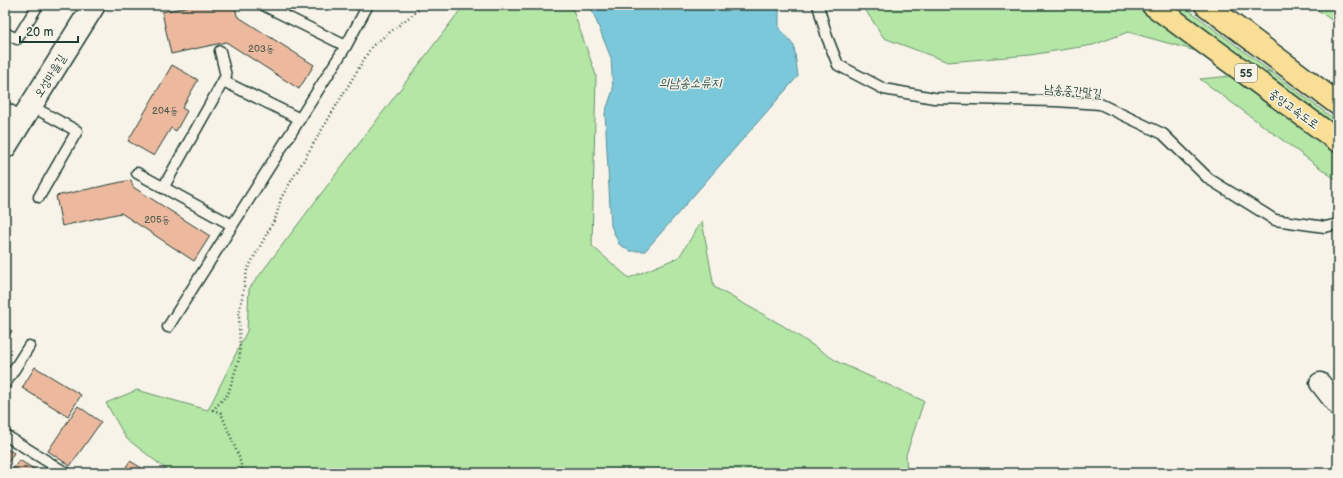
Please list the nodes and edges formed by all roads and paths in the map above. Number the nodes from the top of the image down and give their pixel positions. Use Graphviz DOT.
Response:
graph roads {
  1 [pos="38,5"];
  2 [pos="94,5"];
  3 [pos="263,5"];
  4 [pos="368,5"];
  5 [pos="425,5"];
  6 [pos="818,5"];
  7 [pos="1153,5"];
  8 [pos="1206,5"];
  9 [pos="5,33"];
  10 [pos="346,46"];
  11 [pos="220,51"];
  12 [pos="223,81"];
  13 [pos="1338,104"];
  14 [pos="19,114"];
  15 [pos="300,119"];
  16 [pos="1338,141"];
  17 [pos="5,147"];
  18 [pos="137,173"];
  19 [pos="163,188"];
  20 [pos="39,197"];
  21 [pos="1338,224"];
  22 [pos="232,225"];
  23 [pos="168,327"];
  24 [pos="29,346"];
  25 [pos="1320,383"];
  26 [pos="5,384"];
  27 [pos="1338,406"];
  28 [pos="5,435"];
  29 [pos="66,473"];
  30 [pos="243,473"];
  1 -- 9 [label="lane"];
  2 -- 14 [label="street, 오성마을길"];
  3 -- 10 [label="lane"];
  4 -- 10 [label="lane"];
  5 -- 30 [label="path"];
  6 -- 21 [label="lane, 남송중간말길"];
  7 -- 16 [label="highway, 중앙고속도로 / 55"];
  8 -- 13 [label="highway, 55"];
  10 -- 15 [label="lane"];
  11 -- 12 [label="lane"];
  12 -- 15 [label="lane"];
  12 -- 19 [label="lane"];
  14 -- 17 [label="street, 오성마을길"];
  14 -- 20 [label="lane"];
  15 -- 22 [label="lane"];
  18 -- 19 [label="lane"];
  19 -- 22 [label="lane"];
  22 -- 23 [label="lane"];
  24 -- 26 [label="lane"];
  25 -- 27 [label="street"];
  28 -- 29 [label="lane"];
}
